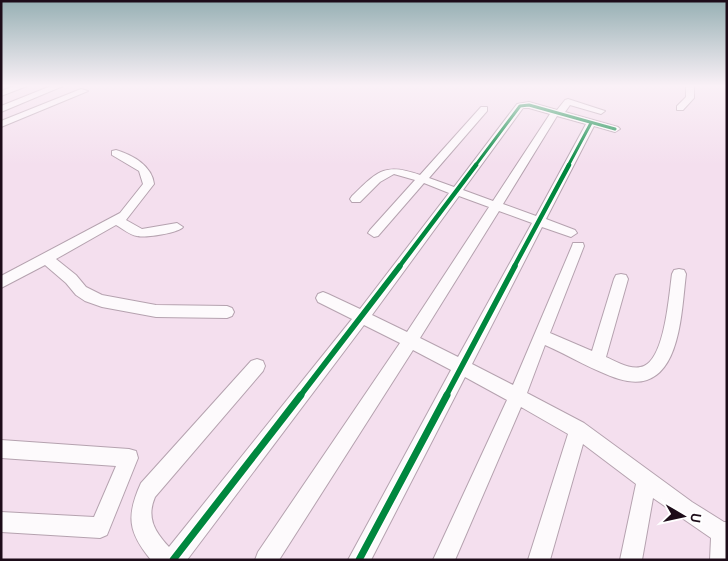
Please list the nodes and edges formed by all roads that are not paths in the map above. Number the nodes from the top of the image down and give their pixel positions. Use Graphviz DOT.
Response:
graph roads {
  1 [pos="31,112"];
  2 [pos="481,112"];
  3 [pos="515,112"];
  4 [pos="557,113"];
  5 [pos="591,123"];
  6 [pos="1,124"];
  7 [pos="615,129"];
  8 [pos="116,153"];
  9 [pos="422,179"];
  10 [pos="457,191"];
  11 [pos="356,199"];
  12 [pos="496,206"];
  13 [pos="116,220"];
  14 [pos="539,221"];
  15 [pos="177,227"];
  16 [pos="374,233"];
  17 [pos="46,258"];
  18 [pos="680,274"];
  19 [pos="621,280"];
  20 [pos="1,283"];
  21 [pos="323,298"];
  22 [pos="227,312"];
  23 [pos="362,317"];
  24 [pos="541,336"];
  25 [pos="410,340"];
  26 [pos="597,361"];
  27 [pos="257,366"];
  28 [pos="462,366"];
  29 [pos="517,396"];
  30 [pos="578,429"];
  31 [pos="1,448"];
  32 [pos="646,480"];
  33 [pos="1,522"];
  34 [pos="725,533"];
  35 [pos="166,560"];
  36 [pos="173,560"];
  37 [pos="266,560"];
  38 [pos="359,560"];
  39 [pos="444,560"];
  40 [pos="539,560"];
  41 [pos="631,560"];
  42 [pos="721,560"];
  1 -- 6 [label="street"];
  2 -- 9 [label="street"];
  3 -- 10 [label="street"];
  4 -- 5 [label="street"];
  4 -- 12 [label="street"];
  5 -- 7 [label="street"];
  5 -- 14 [label="street"];
  8 -- 13 [label="street"];
  9 -- 10 [label="street"];
  9 -- 11 [label="street"];
  9 -- 16 [label="street"];
  10 -- 12 [label="street"];
  10 -- 23 [label="street"];
  12 -- 14 [label="street"];
  12 -- 25 [label="street"];
  13 -- 15 [label="street"];
  13 -- 17 [label="street"];
  14 -- 24 [label="street"];
  14 -- 28 [label="street"];
  17 -- 20 [label="street"];
  17 -- 22 [label="street"];
  18 -- 26 [label="street"];
  19 -- 26 [label="street"];
  21 -- 23 [label="street"];
  23 -- 25 [label="street"];
  23 -- 36 [label="street"];
  24 -- 26 [label="street"];
  24 -- 29 [label="street"];
  25 -- 28 [label="street"];
  25 -- 37 [label="street"];
  27 -- 35 [label="street"];
  28 -- 29 [label="street"];
  28 -- 38 [label="street"];
  29 -- 30 [label="street"];
  29 -- 39 [label="street"];
  30 -- 32 [label="street"];
  30 -- 40 [label="street"];
  31 -- 33 [label="street"];
  32 -- 34 [label="street"];
  32 -- 41 [label="street"];
  34 -- 42 [label="street"];
}
